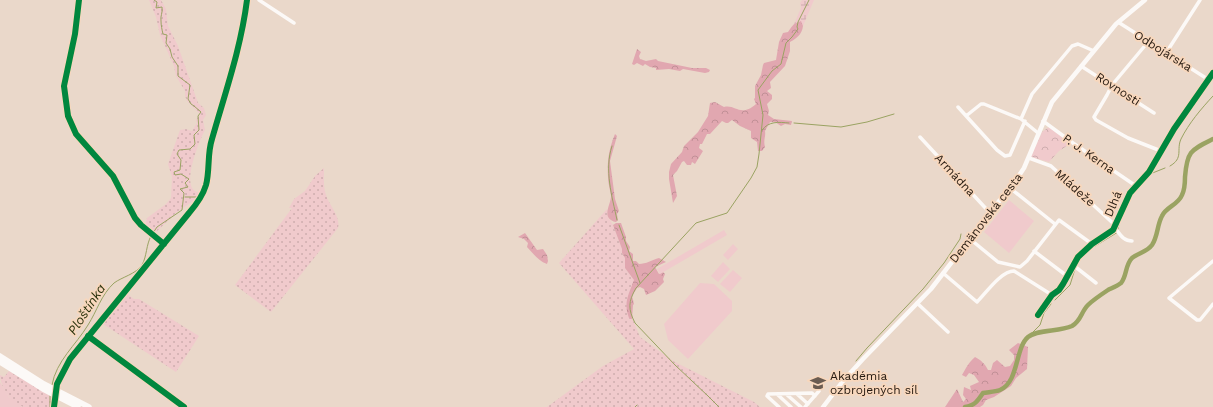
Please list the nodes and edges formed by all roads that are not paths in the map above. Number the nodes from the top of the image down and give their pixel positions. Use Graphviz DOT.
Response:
graph roads {
  1 [pos="79,0"];
  2 [pos="247,0"];
  3 [pos="258,0"];
  4 [pos="1145,0"];
  5 [pos="1200,0"];
  6 [pos="1118,22"];
  7 [pos="294,23"];
  8 [pos="1148,42"];
  9 [pos="1094,51"];
  10 [pos="1166,53"];
  11 [pos="1082,66"];
  12 [pos="1213,73"];
  13 [pos="1208,80"];
  14 [pos="1112,85"];
  15 [pos="958,107"];
  16 [pos="1154,112"];
  17 [pos="966,116"];
  18 [pos="1023,120"];
  19 [pos="1044,121"];
  20 [pos="1038,133"];
  21 [pos="920,137"];
  22 [pos="1161,151"];
  23 [pos="1028,158"];
  24 [pos="1136,186"];
  25 [pos="1010,188"];
  26 [pos="990,213"];
  27 [pos="1055,224"];
  28 [pos="1117,229"];
  29 [pos="970,239"];
  30 [pos="1132,241"];
  31 [pos="164,244"];
  32 [pos="1092,244"];
  33 [pos="1034,251"];
  34 [pos="1213,261"];
  35 [pos="1017,266"];
  36 [pos="1075,266"];
  37 [pos="1014,271"];
  38 [pos="943,273"];
  39 [pos="1067,276"];
  40 [pos="1096,283"];
  41 [pos="1052,295"];
  42 [pos="917,303"];
  43 [pos="1213,304"];
  44 [pos="1038,315"];
  45 [pos="948,332"];
  46 [pos="88,336"];
  47 [pos="0,356"];
  48 [pos="0,362"];
  49 [pos="44,386"];
  50 [pos="819,391"];
  51 [pos="786,394"];
  52 [pos="797,394"];
  53 [pos="778,395"];
  54 [pos="62,396"];
  55 [pos="815,396"];
  56 [pos="772,401"];
  57 [pos="806,405"];
  58 [pos="54,407"];
  59 [pos="78,407"];
  60 [pos="89,407"];
  61 [pos="184,407"];
  62 [pos="779,407"];
  63 [pos="791,407"];
  64 [pos="801,407"];
  65 [pos="823,407"];
  1 -- 31 [label="street"];
  2 -- 31 [label="street"];
  3 -- 7 [label="street"];
  4 -- 6 [label="main road, Demänovská cesta"];
  5 -- 10 [label="street"];
  6 -- 8 [label="street, Odbojárska"];
  6 -- 9 [label="main road, Demänovská cesta"];
  8 -- 10 [label="street, Odbojárska"];
  8 -- 14 [label="street"];
  9 -- 11 [label="main road, Demänovská cesta"];
  9 -- 18 [label="street"];
  10 -- 13 [label="street, Odbojárska"];
  11 -- 14 [label="street, Rovnosti"];
  11 -- 19 [label="main road, Demänovská cesta"];
  12 -- 13 [label="street, Dlhá"];
  13 -- 22 [label="street, Dlhá"];
  14 -- 16 [label="street, Rovnosti"];
  14 -- 22 [label="street"];
  15 -- 17 [label="street"];
  17 -- 18 [label="street"];
  17 -- 18 [label="street"];
  18 -- 20 [label="street"];
  19 -- 20 [label="main road, Demänovská cesta"];
  19 -- 24 [label="street, P. J. Kerna"];
  20 -- 23 [label="main road, Demänovská cesta"];
  21 -- 26 [label="street, Armádna"];
  22 -- 24 [label="street, Dlhá"];
  23 -- 25 [label="main road, Demänovská cesta"];
  23 -- 28 [label="street, Mládeže"];
  24 -- 28 [label="street, Dlhá"];
  25 -- 26 [label="main road, Demänovská cesta"];
  25 -- 27 [label="street"];
  26 -- 29 [label="main road, Demänovská cesta"];
  27 -- 32 [label="street"];
  27 -- 33 [label="street"];
  28 -- 30 [label="street, Mládeže"];
  28 -- 32 [label="street, Dlhá"];
  29 -- 35 [label="street"];
  29 -- 38 [label="main road, Demänovská cesta"];
  31 -- 46 [label="street"];
  32 -- 36 [label="street, Dlhá"];
  33 -- 35 [label="street"];
  33 -- 39 [label="street"];
  34 -- 43 [label="street"];
  35 -- 37 [label="street"];
  36 -- 39 [label="street, Dlhá"];
  36 -- 40 [label="street"];
  37 -- 38 [label="street"];
  37 -- 41 [label="street"];
  38 -- 42 [label="main road, Demänovská cesta"];
  39 -- 41 [label="street, Dlhá"];
  41 -- 44 [label="street, Dlhá"];
  42 -- 45 [label="street"];
  42 -- 65 [label="main road, Demänovská cesta"];
  46 -- 58 [label="street"];
  46 -- 61 [label="street"];
  47 -- 49 [label="highway"];
  48 -- 49 [label="highway"];
  49 -- 54 [label="highway"];
  50 -- 55 [label="street"];
  51 -- 52 [label="street"];
  51 -- 53 [label="street"];
  51 -- 64 [label="street"];
  52 -- 55 [label="street"];
  52 -- 57 [label="street"];
  53 -- 56 [label="street"];
  53 -- 56 [label="street"];
  53 -- 63 [label="street"];
  54 -- 59 [label="highway"];
  54 -- 60 [label="highway"];
  55 -- 57 [label="street"];
  56 -- 62 [label="street"];
}
